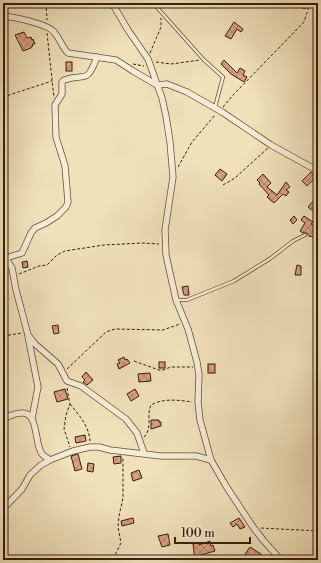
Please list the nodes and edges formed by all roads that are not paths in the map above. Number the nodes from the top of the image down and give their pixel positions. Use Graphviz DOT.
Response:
graph roads {
  1 [pos="112,3"];
  2 [pos="153,3"];
  3 [pos="3,16"];
  4 [pos="97,57"];
  5 [pos="157,85"];
  6 [pos="215,107"];
  7 [pos="318,171"];
  8 [pos="305,235"];
  9 [pos="5,256"];
  10 [pos="176,300"];
  11 [pos="27,334"];
  12 [pos="3,418"];
  13 [pos="32,418"];
  14 [pos="144,453"];
  15 [pos="50,460"];
  16 [pos="211,460"];
  17 [pos="3,509"];
  18 [pos="281,560"];
  1 -- 5 [label="street"];
  2 -- 6 [label="lane"];
  3 -- 4 [label="street"];
  4 -- 5 [label="street"];
  4 -- 9 [label="street"];
  5 -- 6 [label="street"];
  5 -- 10 [label="street"];
  6 -- 7 [label="street"];
  8 -- 10 [label="lane"];
  9 -- 11 [label="street"];
  10 -- 16 [label="street"];
  11 -- 13 [label="street"];
  11 -- 14 [label="street"];
  12 -- 13 [label="street"];
  13 -- 15 [label="street"];
  14 -- 15 [label="street"];
  14 -- 16 [label="street"];
  15 -- 17 [label="street"];
  16 -- 18 [label="street"];
}
